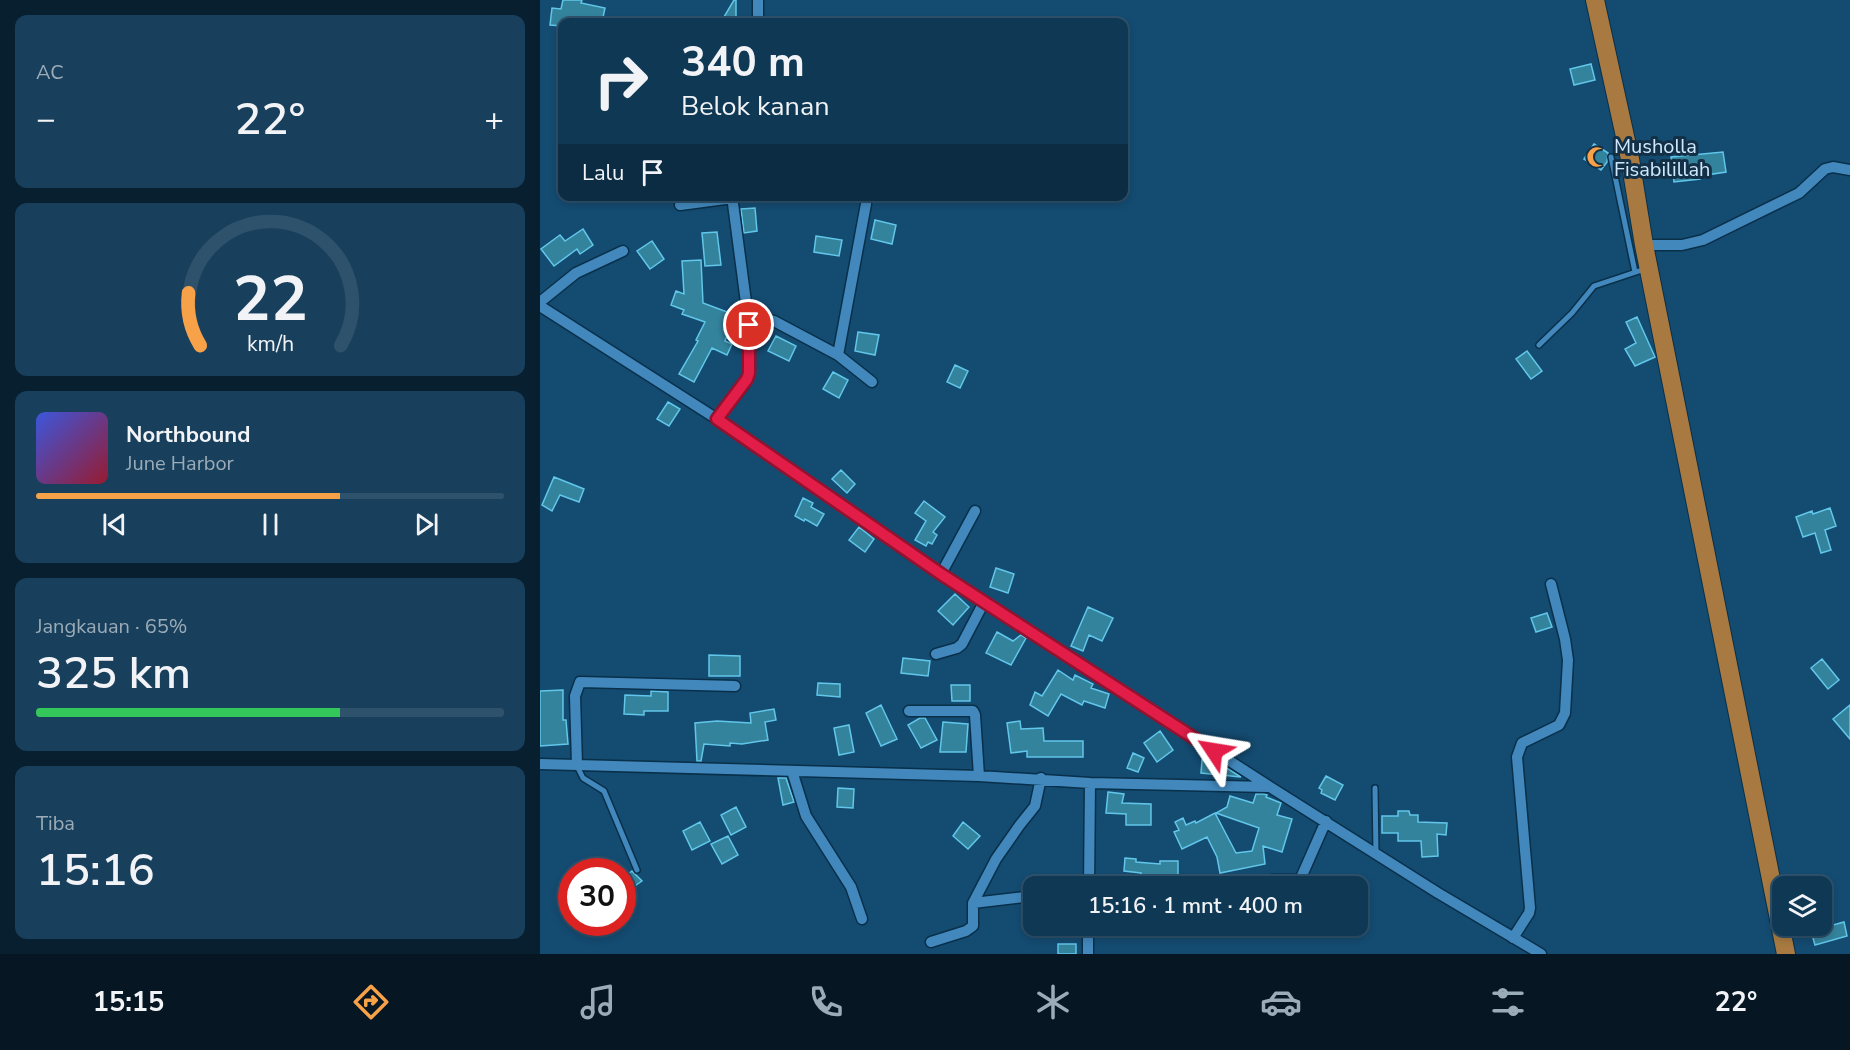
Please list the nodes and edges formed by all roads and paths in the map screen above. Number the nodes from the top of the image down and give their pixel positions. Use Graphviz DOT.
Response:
graph roads {
  1 [pos="758,0"];
  2 [pos="1595,0"];
  3 [pos="758,18"];
  4 [pos="1611,157"];
  5 [pos="1850,170"];
  6 [pos="706,201"];
  7 [pos="734,201"];
  8 [pos="866,204"];
  9 [pos="680,205"];
  10 [pos="1644,245"];
  11 [pos="623,251"];
  12 [pos="1642,270"];
  13 [pos="540,304"];
  14 [pos="749,325"];
  15 [pos="1539,345"];
  16 [pos="838,355"];
  17 [pos="872,382"];
  18 [pos="717,419"];
  19 [pos="975,511"];
  20 [pos="941,574"];
  21 [pos="1551,584"];
  22 [pos="984,602"];
  23 [pos="936,654"];
  24 [pos="735,686"];
  25 [pos="909,711"];
  26 [pos="540,764"];
  27 [pos="577,765"];
  28 [pos="792,771"];
  29 [pos="979,776"];
  30 [pos="1041,778"];
  31 [pos="1090,783"];
  32 [pos="1270,788"];
  33 [pos="1375,788"];
  34 [pos="1326,821"];
  35 [pos="1376,853"];
  36 [pos="637,870"];
  37 [pos="1089,876"];
  38 [pos="1302,876"];
  39 [pos="1023,897"];
  40 [pos="973,903"];
  41 [pos="862,919"];
  42 [pos="1088,936"];
  43 [pos="1513,938"];
  44 [pos="931,942"];
  45 [pos="1088,954"];
  46 [pos="1541,954"];
  47 [pos="1786,954"];
  1 -- 3 [label="street"];
  2 -- 10 [label="highway"];
  4 -- 12 [label="lane"];
  5 -- 10 [label="street"];
  6 -- 9 [label="street"];
  7 -- 14 [label="street"];
  8 -- 16 [label="street"];
  10 -- 12 [label="highway"];
  11 -- 13 [label="street"];
  12 -- 15 [label="lane"];
  12 -- 47 [label="highway"];
  13 -- 18 [label="street"];
  14 -- 16 [label="street"];
  14 -- 18 [label="street"];
  16 -- 17 [label="street"];
  18 -- 20 [label="street"];
  19 -- 20 [label="street"];
  20 -- 22 [label="street"];
  21 -- 43 [label="street"];
  22 -- 23 [label="street"];
  22 -- 32 [label="street"];
  24 -- 27 [label="street"];
  25 -- 29 [label="street"];
  26 -- 27 [label="street"];
  27 -- 28 [label="street"];
  27 -- 36 [label="lane"];
  28 -- 29 [label="street"];
  28 -- 41 [label="street"];
  29 -- 30 [label="street"];
  30 -- 31 [label="street"];
  30 -- 40 [label="street"];
  31 -- 32 [label="street"];
  31 -- 37 [label="street"];
  32 -- 34 [label="street"];
  33 -- 35 [label="lane"];
  34 -- 35 [label="street"];
  34 -- 38 [label="street"];
  35 -- 43 [label="street"];
  39 -- 40 [label="street"];
  40 -- 44 [label="street"];
  42 -- 45 [label="street"];
  43 -- 46 [label="street"];
}
